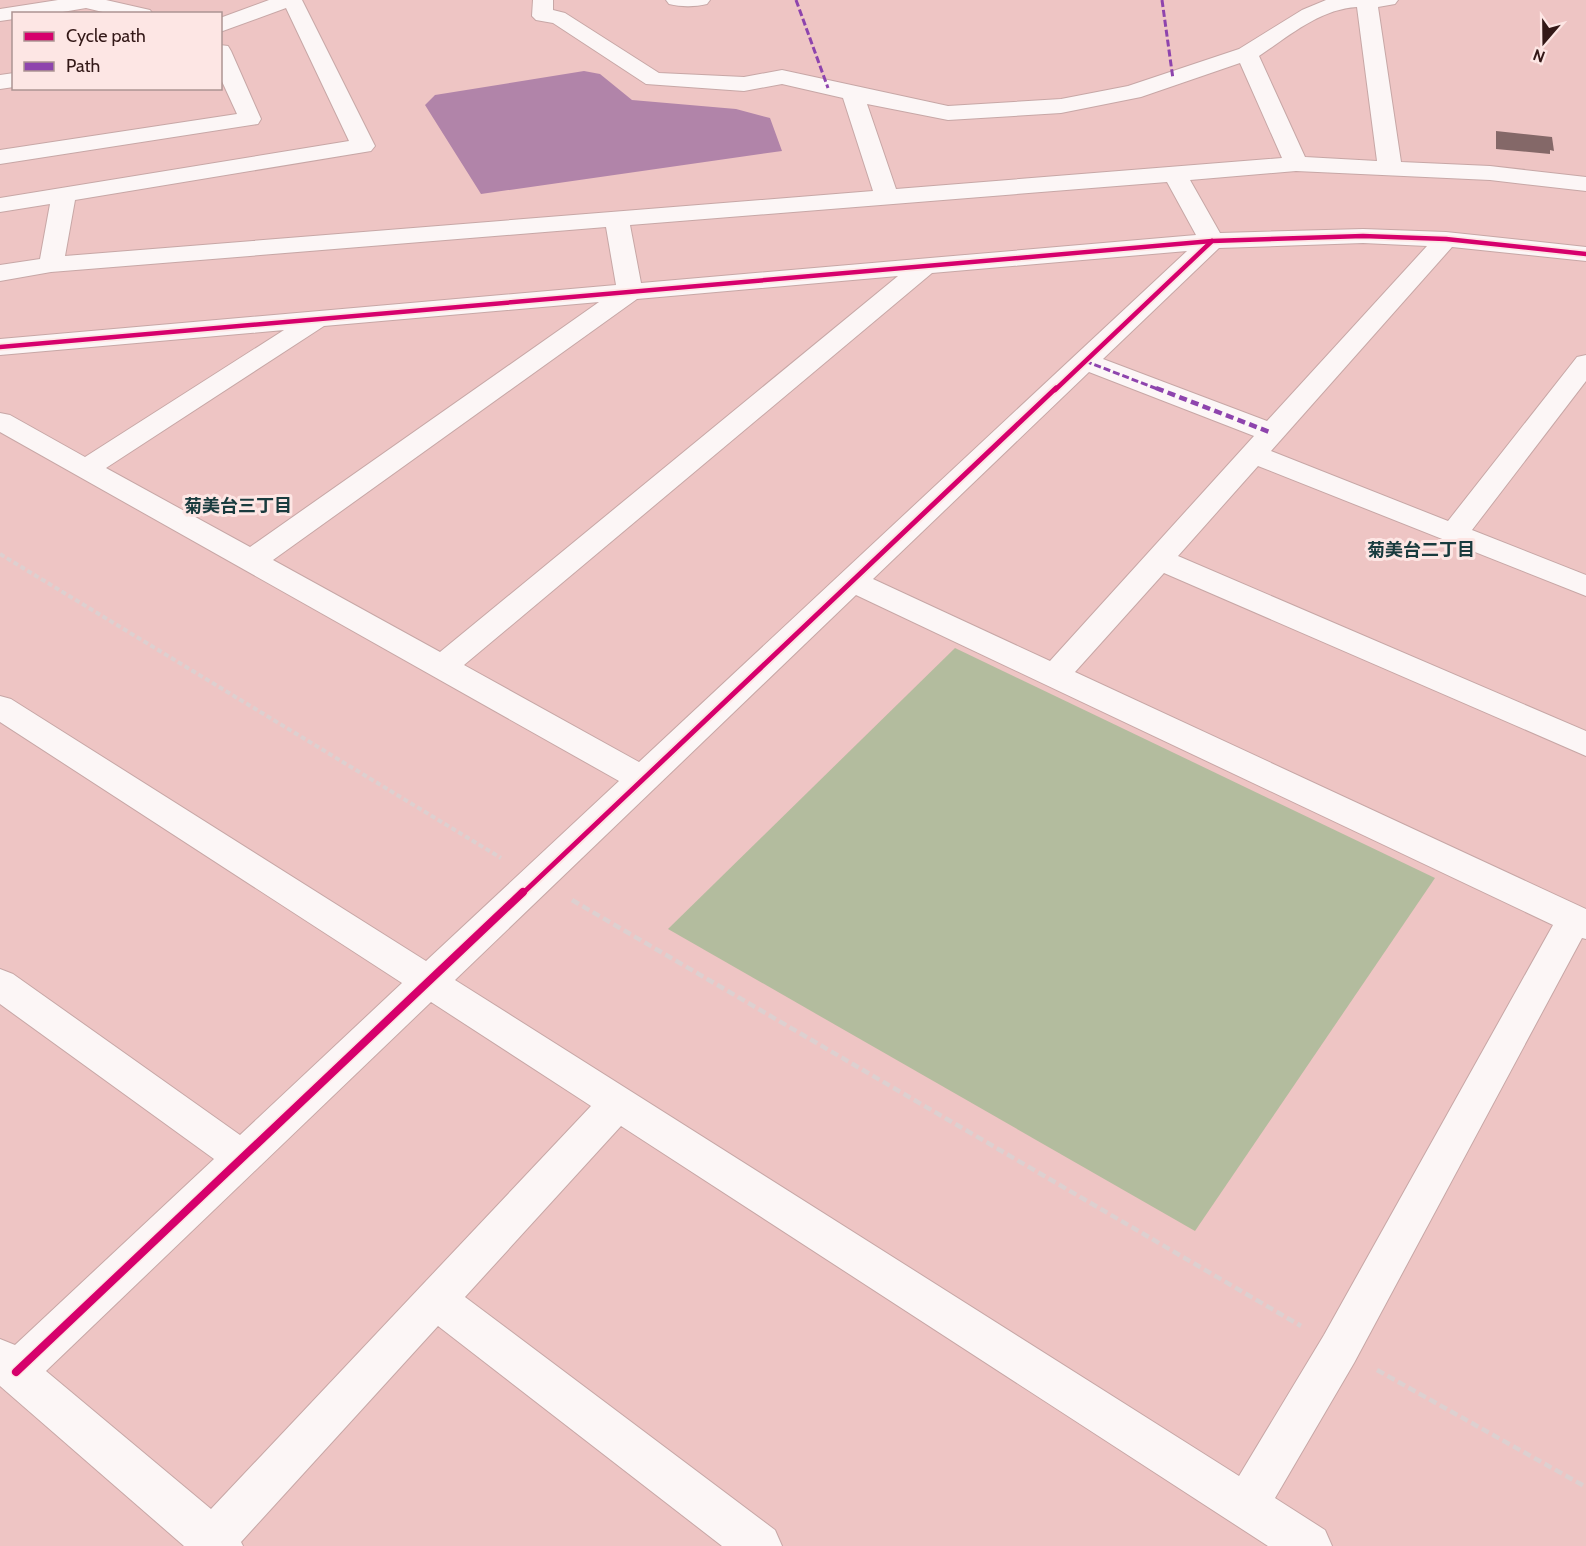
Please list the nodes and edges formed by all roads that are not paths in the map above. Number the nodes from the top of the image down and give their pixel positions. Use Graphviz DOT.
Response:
graph roads {
  1 [pos="290,0"];
  2 [pos="543,0"];
  3 [pos="676,0"];
  4 [pos="700,0"];
  5 [pos="1388,0"];
  6 [pos="1367,1"];
  7 [pos="20,12"];
  8 [pos="134,12"];
  9 [pos="222,25"];
  10 [pos="1247,54"];
  11 [pos="222,55"];
  12 [pos="853,94"];
  13 [pos="0,157"];
  14 [pos="1296,164"];
  15 [pos="1390,168"];
  16 [pos="1174,173"];
  17 [pos="1586,184"];
  18 [pos="64,194"];
  19 [pos="886,196"];
  20 [pos="0,205"];
  21 [pos="617,218"];
  22 [pos="1446,238"];
  23 [pos="1212,241"];
  24 [pos="1586,254"];
  25 [pos="51,264"];
  26 [pos="925,266"];
  27 [pos="0,273"];
  28 [pos="630,292"];
  29 [pos="319,319"];
  30 [pos="0,347"];
  31 [pos="1085,361"];
  32 [pos="1586,363"];
  33 [pos="0,421"];
  34 [pos="1262,443"];
  35 [pos="86,469"];
  36 [pos="1453,534"];
  37 [pos="1160,558"];
  38 [pos="251,561"];
  39 [pos="852,581"];
  40 [pos="1586,586"];
  41 [pos="442,667"];
  42 [pos="1054,676"];
  43 [pos="0,708"];
  44 [pos="1586,744"];
  45 [pos="643,779"];
  46 [pos="1580,923"];
  47 [pos="429,982"];
  48 [pos="0,984"];
  49 [pos="618,1103"];
  50 [pos="242,1158"];
  51 [pos="436,1300"];
  52 [pos="8,1365"];
  53 [pos="1246,1506"];
  54 [pos="213,1544"];
  55 [pos="759,1546"];
  56 [pos="1309,1546"];
  1 -- 9 [label="street"];
  1 -- 18 [label="street"];
  2 -- 12 [label="street"];
  3 -- 4 [label="street"];
  5 -- 6 [label="street"];
  6 -- 10 [label="street"];
  6 -- 15 [label="street"];
  7 -- 8 [label="street"];
  10 -- 12 [label="street"];
  10 -- 14 [label="street"];
  11 -- 13 [label="street"];
  12 -- 19 [label="street"];
  14 -- 15 [label="street"];
  14 -- 16 [label="street"];
  15 -- 17 [label="street"];
  16 -- 19 [label="street"];
  16 -- 23 [label="street"];
  18 -- 20 [label="street"];
  18 -- 25 [label="street"];
  19 -- 21 [label="street"];
  21 -- 25 [label="street"];
  21 -- 28 [label="street"];
  22 -- 23 [label="street"];
  22 -- 24 [label="street"];
  22 -- 34 [label="street"];
  23 -- 26 [label="street"];
  23 -- 31 [label="street"];
  25 -- 27 [label="street"];
  26 -- 28 [label="street"];
  26 -- 41 [label="street"];
  28 -- 29 [label="street"];
  28 -- 38 [label="street"];
  29 -- 30 [label="street"];
  29 -- 35 [label="street"];
  31 -- 34 [label="street"];
  31 -- 39 [label="street"];
  32 -- 36 [label="street"];
  33 -- 35 [label="street"];
  34 -- 36 [label="street"];
  34 -- 37 [label="street"];
  35 -- 38 [label="street"];
  36 -- 40 [label="street"];
  37 -- 42 [label="street"];
  37 -- 44 [label="street"];
  38 -- 41 [label="street"];
  39 -- 42 [label="street"];
  39 -- 45 [label="street"];
  41 -- 45 [label="street"];
  42 -- 46 [label="street"];
  43 -- 47 [label="street"];
  45 -- 47 [label="street"];
  46 -- 53 [label="street"];
  47 -- 49 [label="street"];
  47 -- 50 [label="street"];
  48 -- 50 [label="street"];
  49 -- 51 [label="street"];
  49 -- 53 [label="street"];
  50 -- 52 [label="street"];
  51 -- 54 [label="street"];
  51 -- 55 [label="street"];
  52 -- 54 [label="street"];
  53 -- 56 [label="street"];
}
